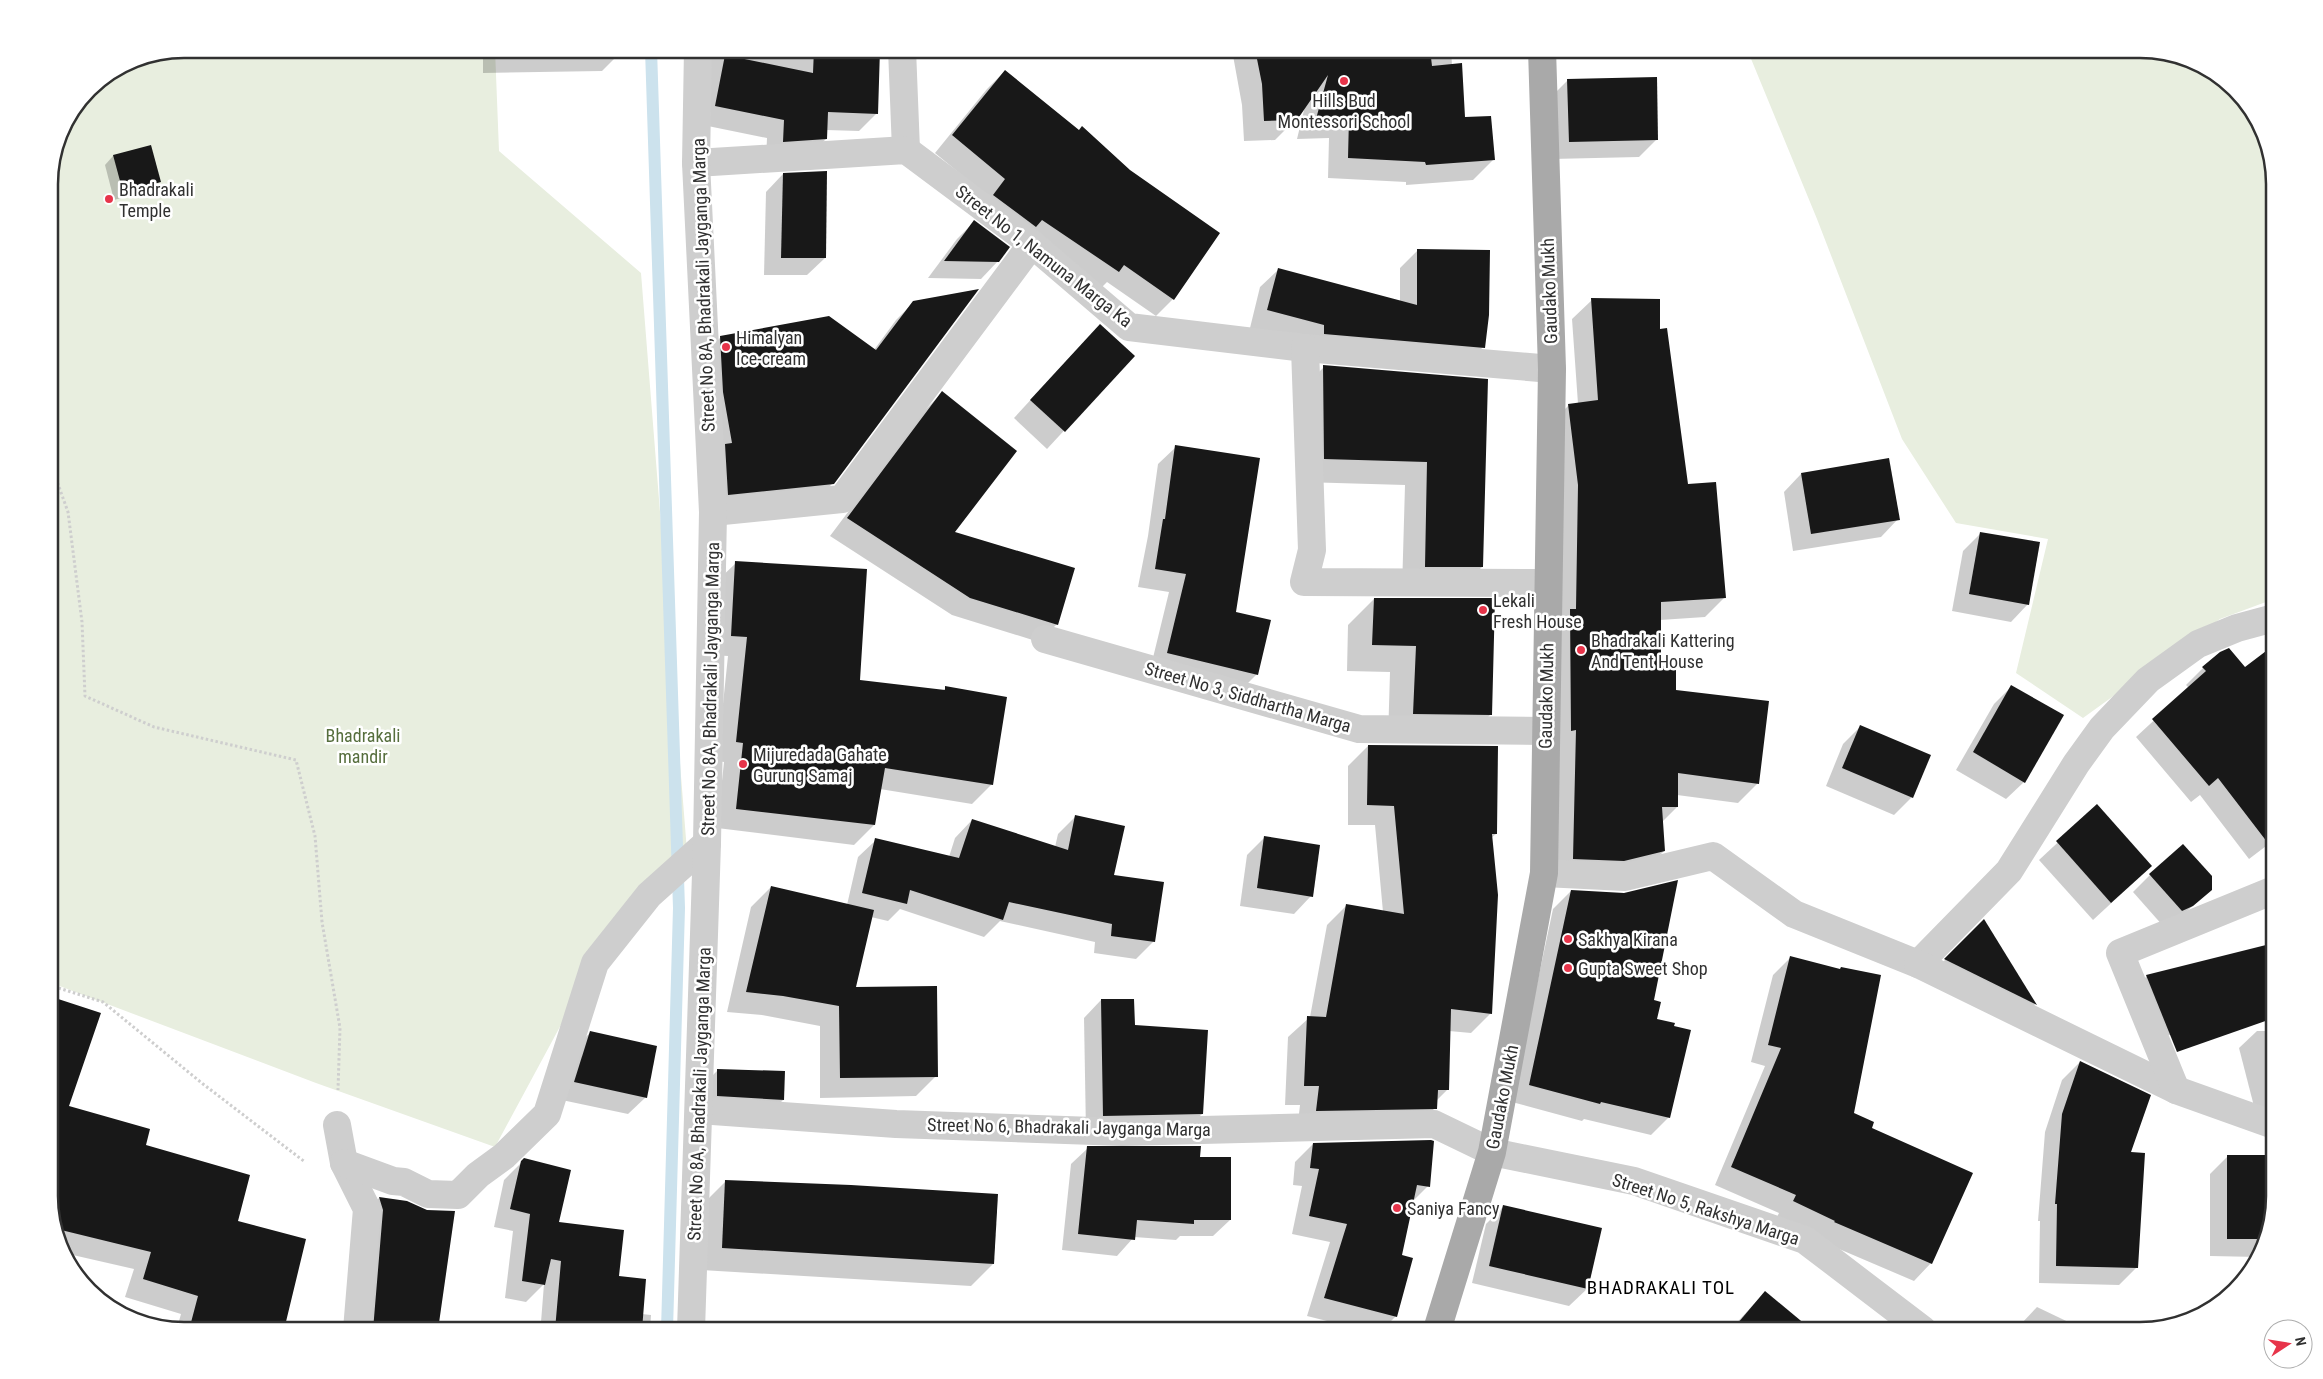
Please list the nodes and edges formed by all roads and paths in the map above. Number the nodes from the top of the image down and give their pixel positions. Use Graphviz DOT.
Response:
graph roads {
  1 [pos="698,58"];
  2 [pos="902,58"];
  3 [pos="1542,58"];
  4 [pos="906,150"];
  5 [pos="696,163"];
  6 [pos="1032,244"];
  7 [pos="1305,348"];
  8 [pos="1552,369"];
  9 [pos="58,484"];
  10 [pos="712,512"];
  11 [pos="1548,583"];
  12 [pos="2265,620"];
  13 [pos="1045,639"];
  14 [pos="1545,731"];
  15 [pos="707,843"];
  16 [pos="1544,873"];
  17 [pos="2266,893"];
  18 [pos="1918,964"];
  19 [pos="58,988"];
  20 [pos="2176,1090"];
  21 [pos="699,1110"];
  22 [pos="2266,1122"];
  23 [pos="337,1125"];
  24 [pos="1492,1152"];
  25 [pos="344,1163"];
  26 [pos="312,1167"];
  27 [pos="357,1322"];
  28 [pos="691,1322"];
  29 [pos="1439,1322"];
  30 [pos="1913,1322"];
  1 -- 5 [label="street, Street No 8A, Bhadrakali Jayganga Marga"];
  2 -- 4 [label="street"];
  3 -- 8 [label="main road, Gaudako Mukh"];
  4 -- 5 [label="street"];
  4 -- 6 [label="street, Street No 1, Namuna Marga Ka"];
  5 -- 10 [label="street, Street No 8A, Bhadrakali Jayganga Marga"];
  6 -- 7 [label="street, Street No 1, Namuna Marga Ka"];
  6 -- 10 [label="street"];
  7 -- 8 [label="street, Street No 1, Namuna Marga Ka"];
  7 -- 11 [label="street"];
  8 -- 11 [label="main road, Gaudako Mukh"];
  9 -- 23 [label="path"];
  10 -- 15 [label="street, Street No 8A, Bhadrakali Jayganga Marga"];
  11 -- 14 [label="main road, Gaudako Mukh"];
  12 -- 18 [label="street"];
  13 -- 14 [label="street, Street No 3, Siddhartha Marga"];
  14 -- 16 [label="main road, Gaudako Mukh"];
  15 -- 21 [label="street, Street No 8A, Bhadrakali Jayganga Marga"];
  15 -- 25 [label="street"];
  16 -- 18 [label="street"];
  16 -- 24 [label="main road, Gaudako Mukh"];
  17 -- 20 [label="street"];
  18 -- 20 [label="street"];
  19 -- 26 [label="path"];
  20 -- 22 [label="street"];
  21 -- 24 [label="street, Street No 6, Bhadrakali Jayganga Marga"];
  21 -- 28 [label="street, Street No 8A, Bhadrakali Jayganga Marga"];
  23 -- 25 [label="street"];
  24 -- 29 [label="main road, Gaudako Mukh"];
  24 -- 30 [label="street, Street No 5, Rakshya Marga"];
  25 -- 27 [label="street"];
}
